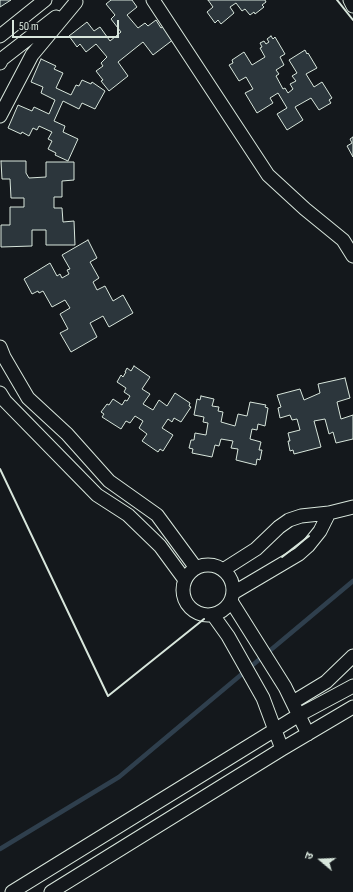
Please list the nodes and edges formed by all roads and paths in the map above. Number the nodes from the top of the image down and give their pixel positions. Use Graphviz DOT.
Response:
graph roads {
  1 [pos="46,0"];
  2 [pos="153,0"];
  3 [pos="350,0"];
  4 [pos="77,1"];
  5 [pos="353,6"];
  6 [pos="0,36"];
  7 [pos="0,63"];
  8 [pos="0,116"];
  9 [pos="353,256"];
  10 [pos="0,347"];
  11 [pos="0,393"];
  12 [pos="353,507"];
  13 [pos="329,513"];
  14 [pos="196,568"];
  15 [pos="223,570"];
  16 [pos="185,580"];
  17 [pos="232,597"];
  18 [pos="213,615"];
  19 [pos="353,656"];
  20 [pos="353,686"];
  21 [pos="293,702"];
  22 [pos="353,707"];
  23 [pos="299,716"];
  24 [pos="276,730"];
  25 [pos="308,734"];
  26 [pos="282,749"];
  27 [pos="12,892"];
  28 [pos="51,892"];
  1 -- 6 [label="street"];
  2 -- 9 [label="street"];
  3 -- 5 [label="street"];
  4 -- 7 [label="street"];
  4 -- 8 [label="street"];
  10 -- 14 [label="street"];
  11 -- 16 [label="street"];
  12 -- 13 [label="street"];
  13 -- 15 [label="street"];
  13 -- 17 [label="street"];
  14 -- 15 [label="street"];
  14 -- 16 [label="street"];
  15 -- 17 [label="street"];
  16 -- 18 [label="street"];
  17 -- 18 [label="street"];
  17 -- 21 [label="street"];
  18 -- 24 [label="street"];
  19 -- 21 [label="street"];
  20 -- 23 [label="street"];
  21 -- 23 [label="street"];
  22 -- 25 [label="street"];
  23 -- 24 [label="street"];
  23 -- 25 [label="street"];
  24 -- 26 [label="street"];
  24 -- 27 [label="street"];
  25 -- 26 [label="street"];
  26 -- 28 [label="street"];
}
